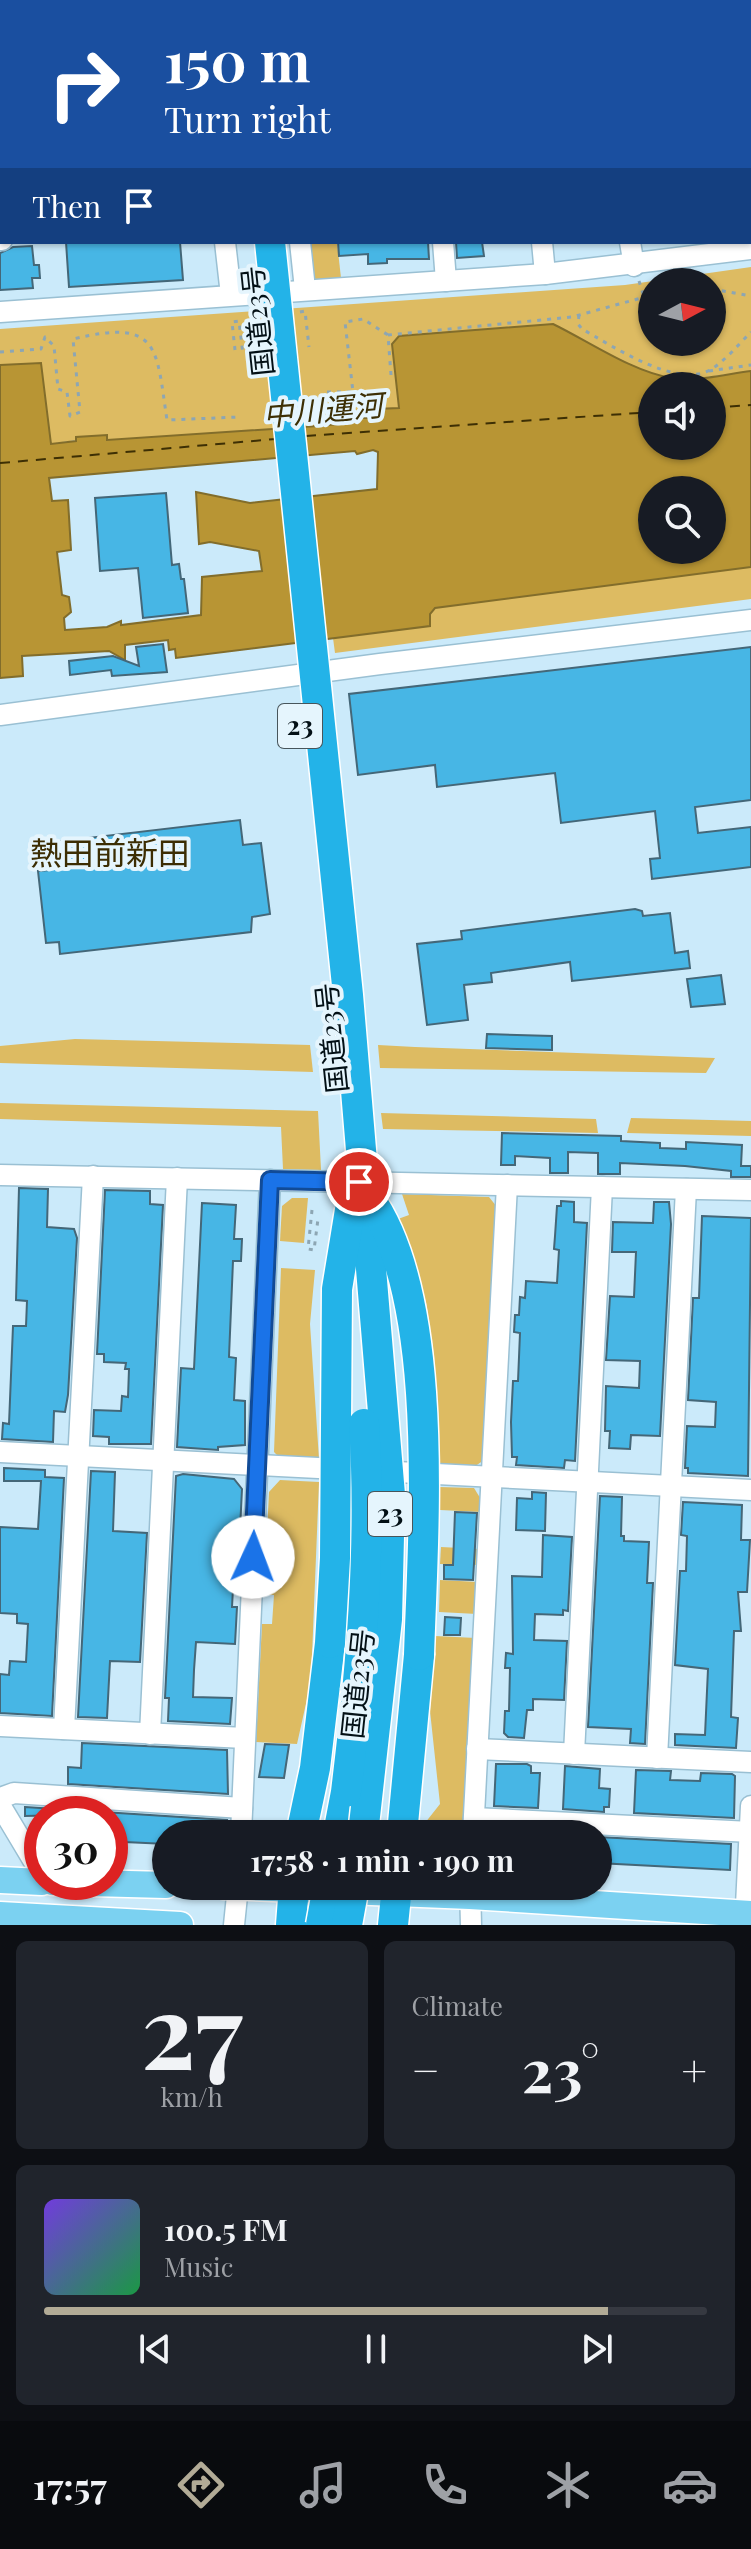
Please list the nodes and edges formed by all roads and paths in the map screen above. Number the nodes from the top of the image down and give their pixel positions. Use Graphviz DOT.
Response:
graph roads {
  1 [pos="225,244"];
  2 [pos="250,244"];
  3 [pos="270,244"];
  4 [pos="300,244"];
  5 [pos="443,244"];
  6 [pos="542,244"];
  7 [pos="630,244"];
  8 [pos="721,248"];
  9 [pos="751,249"];
  10 [pos="634,266"];
  11 [pos="545,274"];
  12 [pos="446,281"];
  13 [pos="305,289"];
  14 [pos="726,292"];
  15 [pos="231,295"];
  16 [pos="751,296"];
  17 [pos="638,299"];
  18 [pos="0,312"];
  19 [pos="579,315"];
  20 [pos="751,332"];
  21 [pos="388,335"];
  22 [pos="235,350"];
  23 [pos="0,352"];
  24 [pos="243,355"];
  25 [pos="751,365"];
  26 [pos="709,371"];
  27 [pos="391,375"];
  28 [pos="327,392"];
  29 [pos="240,417"];
  30 [pos="751,620"];
  31 [pos="0,715"];
  32 [pos="0,1175"];
  33 [pos="93,1176"];
  34 [pos="177,1178"];
  35 [pos="270,1180"];
  36 [pos="507,1185"];
  37 [pos="602,1187"];
  38 [pos="686,1189"];
  39 [pos="751,1190"];
  40 [pos="357,1201"];
  41 [pos="312,1210"];
  42 [pos="318,1219"];
  43 [pos="0,1452"];
  44 [pos="78,1456"];
  45 [pos="163,1461"];
  46 [pos="257,1466"];
  47 [pos="492,1477"];
  48 [pos="588,1482"];
  49 [pos="671,1486"];
  50 [pos="751,1490"];
  51 [pos="0,1726"];
  52 [pos="64,1729"];
  53 [pos="150,1734"];
  54 [pos="245,1738"];
  55 [pos="477,1749"];
  56 [pos="574,1754"];
  57 [pos="657,1758"];
  58 [pos="751,1762"];
  59 [pos="0,1798"];
  60 [pos="0,1805"];
  61 [pos="751,1806"];
  62 [pos="242,1808"];
  63 [pos="242,1820"];
  64 [pos="304,1820"];
  65 [pos="340,1820"];
  66 [pos="365,1820"];
  67 [pos="403,1820"];
  68 [pos="473,1820"];
  69 [pos="612,1829"];
  70 [pos="750,1832"];
  71 [pos="24,1845"];
  72 [pos="0,1880"];
  73 [pos="24,1881"];
  74 [pos="128,1884"];
  75 [pos="152,1885"];
  76 [pos="237,1900"];
  77 [pos="293,1900"];
  78 [pos="325,1900"];
  79 [pos="351,1900"];
  80 [pos="396,1900"];
  81 [pos="470,1900"];
  82 [pos="563,1900"];
  83 [pos="0,1915"];
  84 [pos="748,1918"];
  85 [pos="180,1925"];
  86 [pos="234,1925"];
  87 [pos="291,1925"];
  88 [pos="321,1925"];
  89 [pos="347,1925"];
  90 [pos="393,1925"];
  91 [pos="471,1925"];
  1 -- 15 [label="street"];
  2 -- 40 [label="highway, 国道23号 / 23"];
  3 -- 40 [label="highway, 国道23号 / 23, bridge"];
  4 -- 13 [label="street"];
  5 -- 12 [label="street"];
  6 -- 11 [label="street"];
  7 -- 10 [label="street"];
  8 -- 9 [label="street"];
  8 -- 10 [label="street"];
  10 -- 11 [label="street"];
  11 -- 12 [label="street"];
  12 -- 13 [label="street"];
  13 -- 15 [label="street"];
  14 -- 16 [label="path"];
  15 -- 18 [label="street"];
  17 -- 19 [label="path"];
  19 -- 21 [label="path"];
  19 -- 26 [label="path"];
  20 -- 26 [label="path"];
  21 -- 27 [label="path"];
  21 -- 28 [label="path"];
  22 -- 24 [label="path"];
  23 -- 29 [label="path"];
  25 -- 26 [label="path"];
  30 -- 31 [label="street"];
  32 -- 33 [label="street"];
  33 -- 34 [label="street"];
  33 -- 44 [label="street"];
  34 -- 35 [label="street"];
  34 -- 45 [label="street"];
  35 -- 36 [label="street"];
  35 -- 46 [label="street"];
  36 -- 37 [label="street"];
  36 -- 47 [label="street"];
  37 -- 38 [label="street"];
  37 -- 48 [label="street"];
  38 -- 39 [label="street"];
  38 -- 49 [label="street"];
  40 -- 64 [label="highway, 23, bridge"];
  40 -- 65 [label="highway, 国道23号 / 23, bridge"];
  40 -- 66 [label="highway, 国道23号 / 23, bridge"];
  40 -- 67 [label="highway, 23, bridge"];
  41 -- 42 [label="path"];
  43 -- 44 [label="street"];
  44 -- 45 [label="street"];
  44 -- 52 [label="street"];
  45 -- 46 [label="street"];
  45 -- 53 [label="street"];
  46 -- 47 [label="street"];
  46 -- 54 [label="street"];
  47 -- 48 [label="street"];
  47 -- 55 [label="street"];
  48 -- 49 [label="street"];
  48 -- 56 [label="street"];
  49 -- 50 [label="street"];
  49 -- 57 [label="street"];
  51 -- 52 [label="street"];
  52 -- 53 [label="street"];
  53 -- 54 [label="street"];
  54 -- 62 [label="street"];
  55 -- 56 [label="street"];
  55 -- 68 [label="street"];
  56 -- 57 [label="street"];
  57 -- 58 [label="street"];
  59 -- 62 [label="street"];
  60 -- 71 [label="street"];
  61 -- 70 [label="street"];
  62 -- 63 [label="street"];
  69 -- 70 [label="street"];
  70 -- 84 [label="street"];
  72 -- 73 [label="main road"];
  74 -- 75 [label="main road"];
  76 -- 86 [label="street"];
  77 -- 87 [label="highway"];
  78 -- 88 [label="highway, bridge"];
  79 -- 89 [label="highway, bridge"];
  80 -- 90 [label="highway"];
  81 -- 91 [label="street"];
  82 -- 84 [label="main road"];
  83 -- 85 [label="main road"];
}
